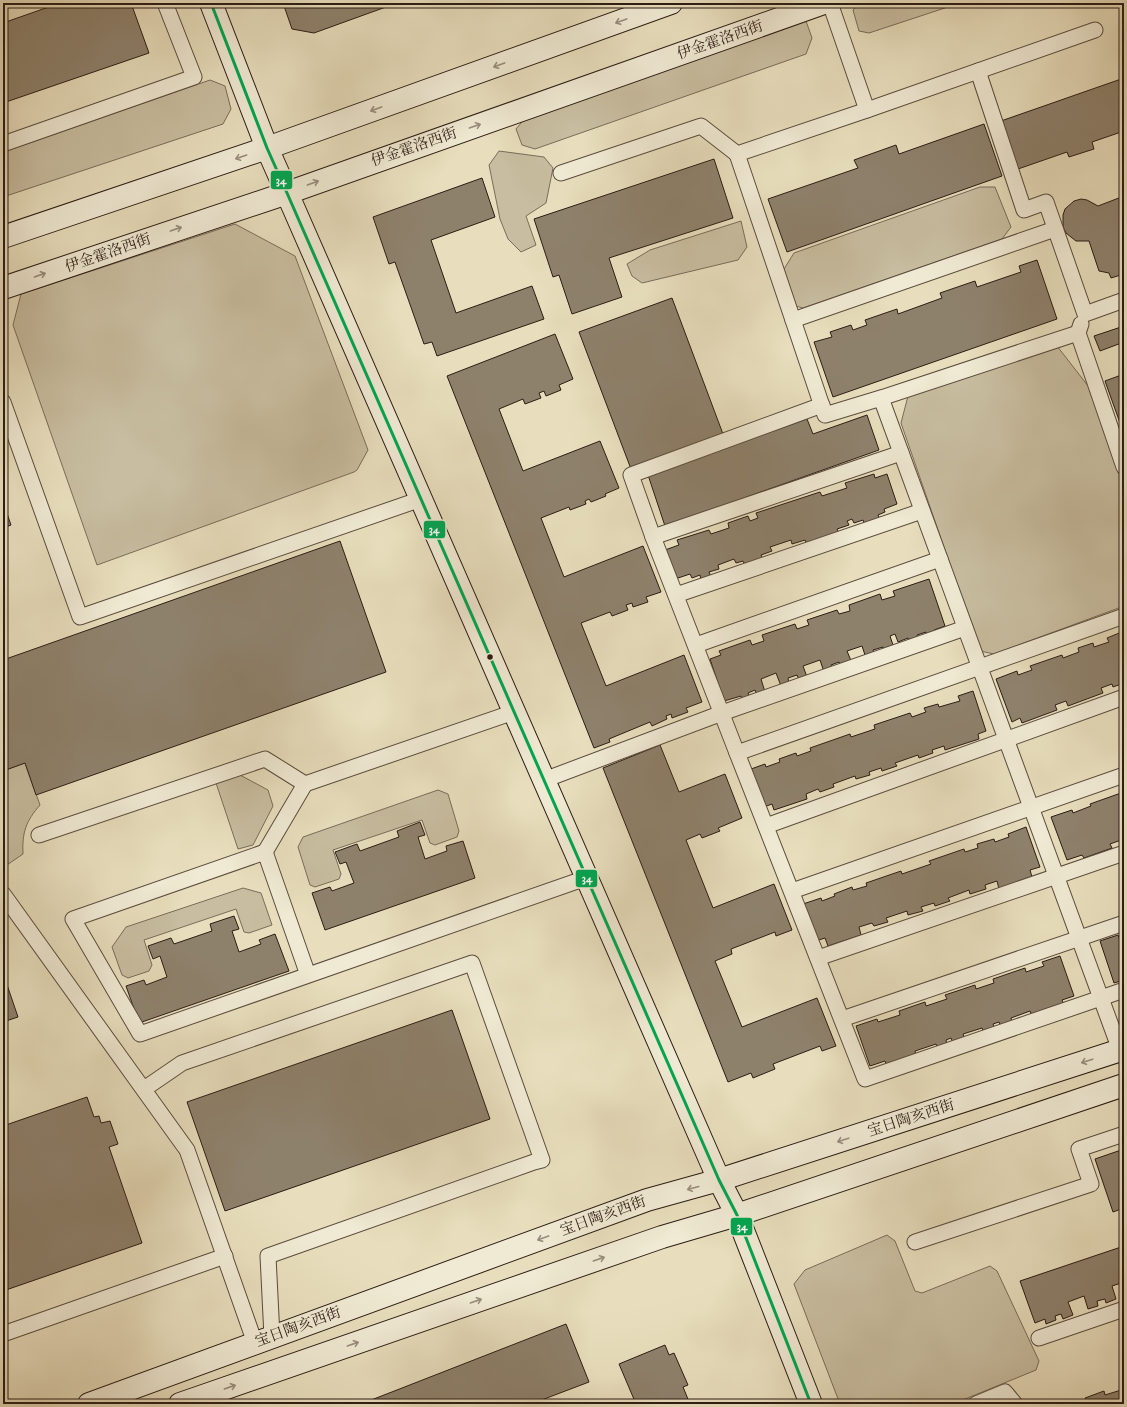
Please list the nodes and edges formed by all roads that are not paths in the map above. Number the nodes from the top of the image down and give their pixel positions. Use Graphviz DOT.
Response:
graph roads {
  1 [pos="165,3"];
  2 [pos="212,3"];
  3 [pos="671,3"];
  4 [pos="824,3"];
  5 [pos="830,3"];
  6 [pos="1095,30"];
  7 [pos="978,71"];
  8 [pos="867,110"];
  9 [pos="3,144"];
  10 [pos="267,148"];
  11 [pos="737,154"];
  12 [pos="560,173"];
  13 [pos="287,193"];
  14 [pos="1055,229"];
  15 [pos="3,237"];
  16 [pos="3,288"];
  17 [pos="1124,300"];
  18 [pos="1085,314"];
  19 [pos="793,320"];
  20 [pos="1078,333"];
  21 [pos="881,398"];
  22 [pos="3,402"];
  23 [pos="822,405"];
  24 [pos="901,453"];
  25 [pos="1124,467"];
  26 [pos="421,499"];
  27 [pos="922,511"];
  28 [pos="654,537"];
  29 [pos="940,559"];
  30 [pos="676,595"];
  31 [pos="1124,616"];
  32 [pos="966,628"];
  33 [pos="696,645"];
  34 [pos="980,667"];
  35 [pos="1124,697"];
  36 [pos="514,712"];
  37 [pos="722,713"];
  38 [pos="1006,739"];
  39 [pos="737,753"];
  40 [pos="1124,775"];
  41 [pos="544,780"];
  42 [pos="305,784"];
  43 [pos="1031,808"];
  44 [pos="766,826"];
  45 [pos="40,835"];
  46 [pos="264,852"];
  47 [pos="1124,853"];
  48 [pos="1056,876"];
  49 [pos="586,878"];
  50 [pos="792,891"];
  51 [pos="3,894"];
  52 [pos="1124,923"];
  53 [pos="1079,938"];
  54 [pos="818,958"];
  55 [pos="308,975"];
  56 [pos="1124,990"];
  57 [pos="1101,998"];
  58 [pos="842,1019"];
  59 [pos="1122,1050"];
  60 [pos="1124,1085"];
  61 [pos="144,1089"];
  62 [pos="1124,1134"];
  63 [pos="719,1180"];
  64 [pos="737,1215"];
  65 [pos="915,1242"];
  66 [pos="225,1256"];
  67 [pos="1124,1309"];
  68 [pos="3,1334"];
  69 [pos="1039,1338"];
  70 [pos="264,1340"];
  71 [pos="89,1404"];
  72 [pos="180,1404"];
  73 [pos="811,1404"];
  74 [pos="976,1404"];
  75 [pos="1014,1404"];
  1 -- 9 [label="lane"];
  2 -- 10 [label="street"];
  3 -- 10 [label="street, one-way"];
  13 -- 4 [label="street, 伊金霍洛西街, one-way"];
  5 -- 8 [label="lane"];
  6 -- 7 [label="lane"];
  7 -- 8 [label="lane"];
  7 -- 14 [label="lane"];
  8 -- 11 [label="lane"];
  10 -- 13 [label="street"];
  10 -- 15 [label="street, one-way"];
  11 -- 12 [label="lane"];
  11 -- 19 [label="lane"];
  16 -- 13 [label="street, 伊金霍洛西街, one-way"];
  13 -- 26 [label="street"];
  14 -- 18 [label="lane"];
  14 -- 19 [label="lane"];
  17 -- 18 [label="lane"];
  18 -- 20 [label="lane"];
  19 -- 23 [label="lane"];
  20 -- 21 [label="lane"];
  20 -- 25 [label="lane"];
  21 -- 23 [label="lane"];
  21 -- 24 [label="lane"];
  22 -- 26 [label="lane"];
  23 -- 28 [label="lane"];
  24 -- 27 [label="lane"];
  24 -- 28 [label="lane"];
  26 -- 36 [label="street"];
  27 -- 29 [label="lane"];
  27 -- 30 [label="lane"];
  28 -- 30 [label="lane"];
  29 -- 32 [label="lane"];
  29 -- 33 [label="lane"];
  30 -- 33 [label="lane"];
  31 -- 34 [label="lane"];
  32 -- 34 [label="lane"];
  32 -- 37 [label="lane"];
  33 -- 37 [label="lane"];
  34 -- 38 [label="lane"];
  34 -- 39 [label="lane"];
  35 -- 38 [label="lane"];
  36 -- 41 [label="street"];
  36 -- 42 [label="lane"];
  37 -- 39 [label="lane"];
  37 -- 41 [label="lane"];
  38 -- 43 [label="lane"];
  38 -- 44 [label="lane"];
  39 -- 44 [label="lane"];
  40 -- 43 [label="lane"];
  41 -- 49 [label="street"];
  42 -- 45 [label="lane"];
  42 -- 46 [label="lane"];
  43 -- 48 [label="lane"];
  43 -- 50 [label="lane"];
  44 -- 50 [label="lane"];
  46 -- 55 [label="lane"];
  46 -- 55 [label="lane"];
  47 -- 48 [label="lane"];
  48 -- 53 [label="lane"];
  48 -- 54 [label="lane"];
  49 -- 55 [label="lane"];
  49 -- 63 [label="street"];
  50 -- 54 [label="lane"];
  51 -- 61 [label="lane"];
  52 -- 53 [label="lane"];
  53 -- 57 [label="lane"];
  53 -- 58 [label="lane"];
  54 -- 58 [label="lane"];
  56 -- 57 [label="lane"];
  57 -- 58 [label="lane"];
  57 -- 59 [label="lane"];
  59 -- 63 [label="street, 宝日陶亥西街, one-way"];
  60 -- 64 [label="street"];
  61 -- 66 [label="lane"];
  61 -- 70 [label="lane"];
  62 -- 65 [label="lane"];
  63 -- 64 [label="street"];
  63 -- 70 [label="street, 宝日陶亥西街, one-way"];
  72 -- 64 [label="street, one-way"];
  64 -- 73 [label="street"];
  66 -- 68 [label="lane"];
  66 -- 70 [label="lane"];
  67 -- 69 [label="lane"];
  70 -- 71 [label="street, 宝日陶亥西街"];
  74 -- 75 [label="lane"];
}
